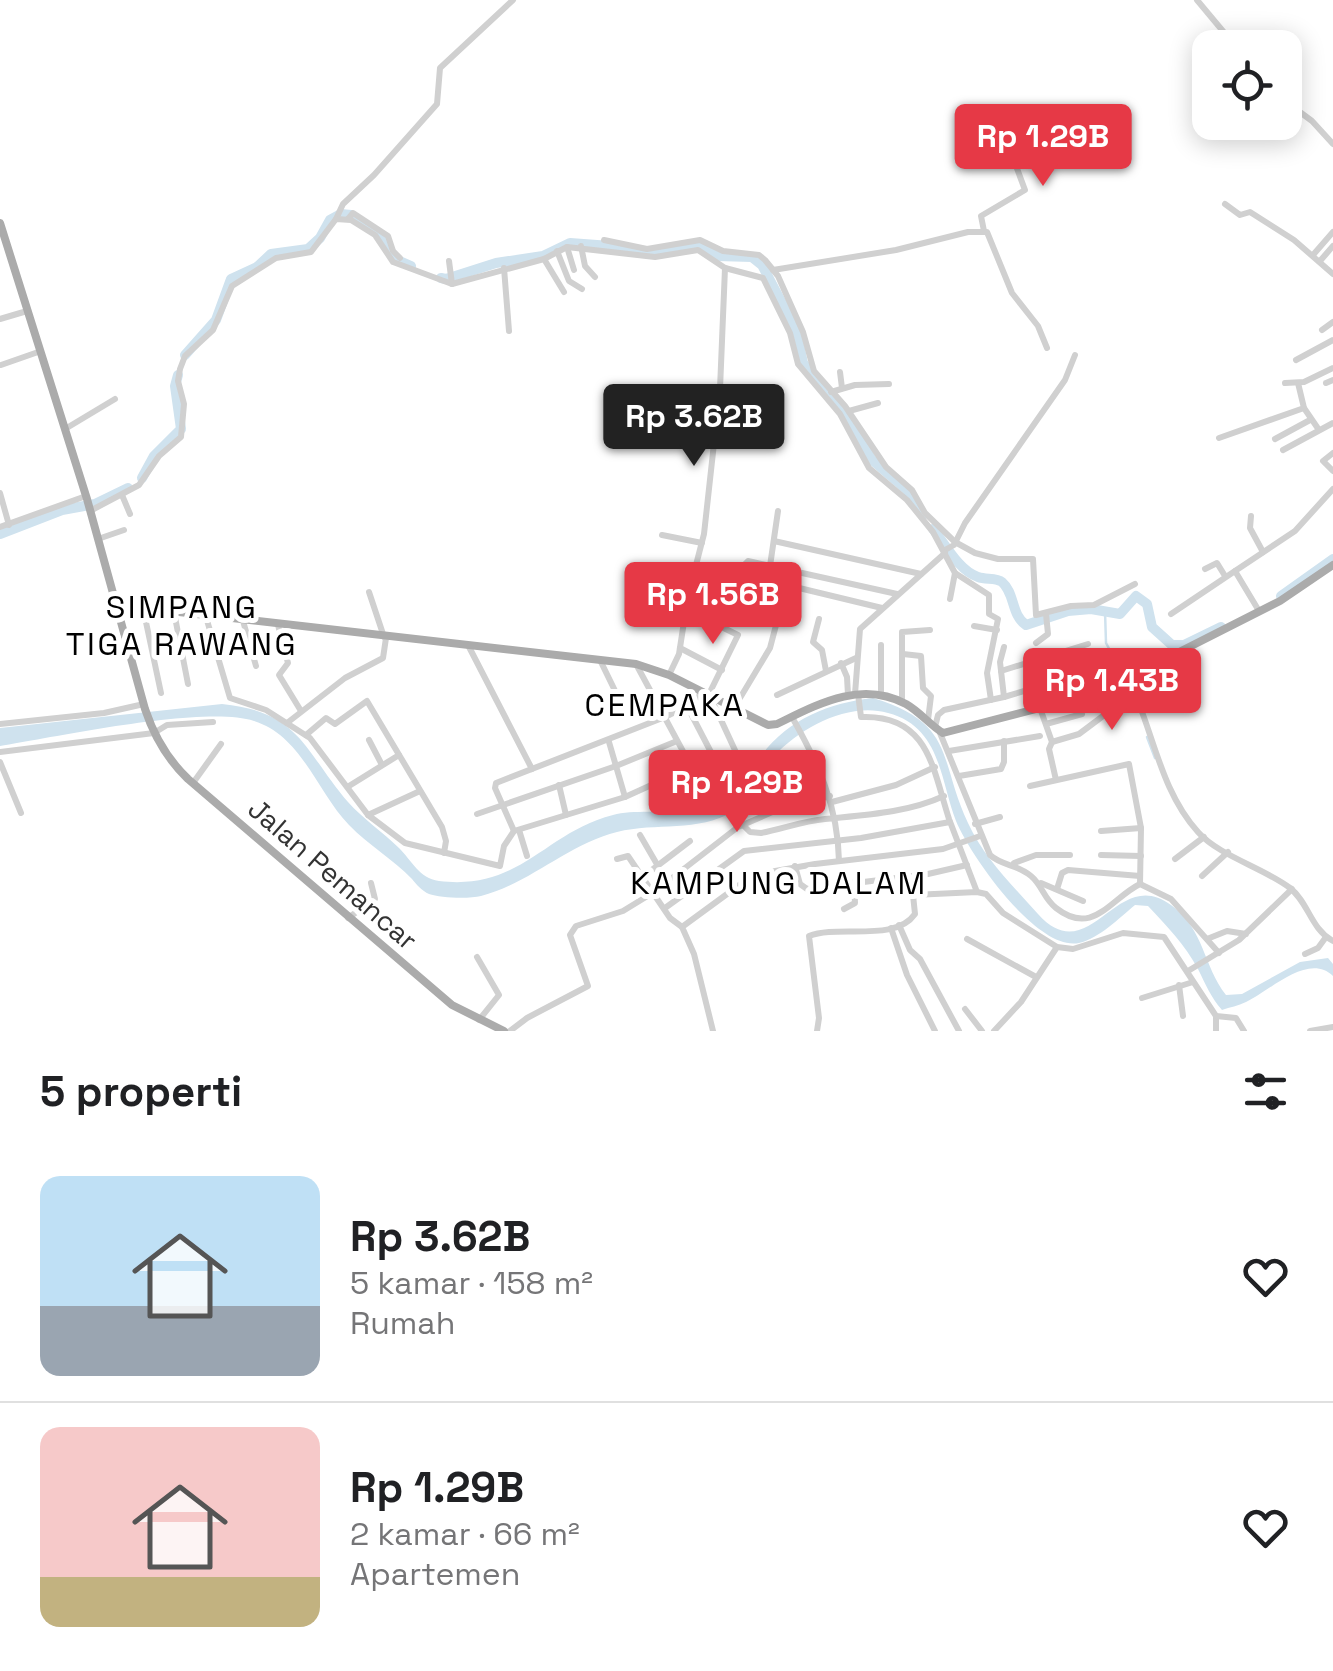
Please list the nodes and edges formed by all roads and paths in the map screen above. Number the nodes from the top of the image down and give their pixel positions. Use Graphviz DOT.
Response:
graph roads {
  1 [pos="513,0"];
  2 [pos="1197,0"];
  3 [pos="1222,30"];
  4 [pos="1302,115"];
  5 [pos="1006,139"];
  6 [pos="1331,139"];
  7 [pos="1225,204"];
  8 [pos="349,217"];
  9 [pos="336,219"];
  10 [pos="0,222"];
  11 [pos="984,231"];
  12 [pos="1333,232"];
  13 [pos="604,240"];
  14 [pos="580,246"];
  15 [pos="1333,246"];
  16 [pos="567,247"];
  17 [pos="557,251"];
  18 [pos="723,252"];
  19 [pos="400,258"];
  20 [pos="1316,258"];
  21 [pos="544,259"];
  22 [pos="449,262"];
  23 [pos="723,265"];
  24 [pos="504,268"];
  25 [pos="574,270"];
  26 [pos="773,270"];
  27 [pos="1333,274"];
  28 [pos="595,277"];
  29 [pos="451,280"];
  30 [pos="582,289"];
  31 [pos="564,292"];
  32 [pos="27,311"];
  33 [pos="0,319"];
  34 [pos="1332,325"];
  35 [pos="1322,330"];
  36 [pos="509,332"];
  37 [pos="1333,340"];
  38 [pos="1047,348"];
  39 [pos="41,352"];
  40 [pos="1074,355"];
  41 [pos="1296,360"];
  42 [pos="0,366"];
  43 [pos="1333,368"];
  44 [pos="840,372"];
  45 [pos="1285,382"];
  46 [pos="1298,383"];
  47 [pos="889,384"];
  48 [pos="832,392"];
  49 [pos="116,399"];
  50 [pos="878,402"];
  51 [pos="1304,408"];
  52 [pos="848,412"];
  53 [pos="1310,420"];
  54 [pos="1333,423"];
  55 [pos="65,428"];
  56 [pos="1319,430"];
  57 [pos="1220,438"];
  58 [pos="1275,440"];
  59 [pos="1283,450"];
  60 [pos="1333,453"];
  61 [pos="1333,471"];
  62 [pos="904,489"];
  63 [pos="1333,489"];
  64 [pos="0,493"];
  65 [pos="122,495"];
  66 [pos="88,504"];
  67 [pos="778,512"];
  68 [pos="130,514"];
  69 [pos="1252,516"];
  70 [pos="4,526"];
  71 [pos="124,530"];
  72 [pos="662,535"];
  73 [pos="98,538"];
  74 [pos="774,541"];
  75 [pos="702,543"];
  76 [pos="949,548"];
  77 [pos="1263,552"];
  78 [pos="1333,565"];
  79 [pos="770,566"];
  80 [pos="1205,569"];
  81 [pos="1235,571"];
  82 [pos="955,573"];
  83 [pos="922,574"];
  84 [pos="1226,576"];
  85 [pos="1135,584"];
  86 [pos="795,587"];
  87 [pos="369,592"];
  88 [pos="897,594"];
  89 [pos="950,600"];
  90 [pos="117,605"];
  91 [pos="143,608"];
  92 [pos="884,608"];
  93 [pos="1258,609"];
  94 [pos="686,610"];
  95 [pos="780,610"];
  96 [pos="174,612"];
  97 [pos="1171,614"];
  98 [pos="206,617"];
  99 [pos="1046,617"];
  100 [pos="244,620"];
  101 [pos="819,620"];
  102 [pos="717,624"];
  103 [pos="278,625"];
  104 [pos="974,626"];
  105 [pos="930,630"];
  106 [pos="997,630"];
  107 [pos="385,638"];
  108 [pos="1036,643"];
  109 [pos="1088,644"];
  110 [pos="468,645"];
  111 [pos="881,645"];
  112 [pos="1004,647"];
  113 [pos="680,648"];
  114 [pos="903,654"];
  115 [pos="856,658"];
  116 [pos="600,660"];
  117 [pos="636,664"];
  118 [pos="842,664"];
  119 [pos="256,666"];
  120 [pos="722,670"];
  121 [pos="826,671"];
  122 [pos="1001,671"];
  123 [pos="669,675"];
  124 [pos="1128,678"];
  125 [pos="188,684"];
  126 [pos="1103,688"];
  127 [pos="706,693"];
  128 [pos="161,694"];
  129 [pos="777,695"];
  130 [pos="855,695"];
  131 [pos="881,695"];
  132 [pos="1004,697"];
  133 [pos="991,700"];
  134 [pos="621,702"];
  135 [pos="902,702"];
  136 [pos="144,706"];
  137 [pos="687,706"];
  138 [pos="734,708"];
  139 [pos="1040,708"];
  140 [pos="300,710"];
  141 [pos="1082,714"];
  142 [pos="666,717"];
  143 [pos="793,719"];
  144 [pos="213,722"];
  145 [pos="288,723"];
  146 [pos="0,724"];
  147 [pos="1046,724"];
  148 [pos="934,727"];
  149 [pos="152,730"];
  150 [pos="306,735"];
  151 [pos="1040,736"];
  152 [pos="368,740"];
  153 [pos="677,741"];
  154 [pos="1004,741"];
  155 [pos="610,742"];
  156 [pos="1052,742"];
  157 [pos="221,744"];
  158 [pos="948,751"];
  159 [pos="0,752"];
  160 [pos="399,755"];
  161 [pos="740,761"];
  162 [pos="0,762"];
  163 [pos="382,766"];
  164 [pos="616,766"];
  165 [pos="690,766"];
  166 [pos="934,767"];
  167 [pos="532,768"];
  168 [pos="959,776"];
  169 [pos="1056,780"];
  170 [pos="193,783"];
  171 [pos="559,784"];
  172 [pos="349,786"];
  173 [pos="1030,786"];
  174 [pos="420,791"];
  175 [pos="944,796"];
  176 [pos="625,797"];
  177 [pos="832,799"];
  178 [pos="729,800"];
  179 [pos="705,802"];
  180 [pos="502,803"];
  181 [pos="21,813"];
  182 [pos="477,814"];
  183 [pos="368,815"];
  184 [pos="566,815"];
  185 [pos="731,817"];
  186 [pos="1000,817"];
  187 [pos="835,819"];
  188 [pos="950,822"];
  189 [pos="975,824"];
  190 [pos="740,826"];
  191 [pos="1141,828"];
  192 [pos="516,831"];
  193 [pos="1100,831"];
  194 [pos="640,835"];
  195 [pos="979,836"];
  196 [pos="1204,837"];
  197 [pos="839,840"];
  198 [pos="690,841"];
  199 [pos="960,845"];
  200 [pos="1228,852"];
  201 [pos="444,853"];
  202 [pos="1070,855"];
  203 [pos="527,856"];
  204 [pos="1101,856"];
  205 [pos="1141,856"];
  206 [pos="617,859"];
  207 [pos="1175,860"];
  208 [pos="839,861"];
  209 [pos="1014,863"];
  210 [pos="967,864"];
  211 [pos="658,866"];
  212 [pos="795,866"];
  213 [pos="644,876"];
  214 [pos="1202,876"];
  215 [pos="1140,880"];
  216 [pos="854,882"];
  217 [pos="370,883"];
  218 [pos="1039,883"];
  219 [pos="1057,889"];
  220 [pos="1292,889"];
  221 [pos="654,892"];
  222 [pos="976,892"];
  223 [pos="1083,901"];
  224 [pos="664,908"];
  225 [pos="844,909"];
  226 [pos="348,918"];
  227 [pos="895,926"];
  228 [pos="682,927"];
  229 [pos="1246,934"];
  230 [pos="1207,938"];
  231 [pos="966,939"];
  232 [pos="1329,939"];
  233 [pos="1057,947"];
  234 [pos="1305,954"];
  235 [pos="1215,956"];
  236 [pos="477,957"];
  237 [pos="1190,970"];
  238 [pos="1036,977"];
  239 [pos="1193,982"];
  240 [pos="1179,985"];
  241 [pos="1142,998"];
  242 [pos="965,1009"];
  243 [pos="1184,1016"];
  244 [pos="1216,1016"];
  245 [pos="478,1020"];
  246 [pos="1333,1027"];
  247 [pos="507,1031"];
  248 [pos="714,1031"];
  249 [pos="817,1031"];
  250 [pos="935,1031"];
  251 [pos="959,1031"];
  252 [pos="982,1031"];
  253 [pos="994,1031"];
  254 [pos="1216,1031"];
  255 [pos="1244,1031"];
  256 [pos="1310,1031"];
  1 -- 9 [label="street"];
  2 -- 3 [label="street"];
  4 -- 6 [label="street"];
  5 -- 11 [label="street"];
  7 -- 20 [label="street"];
  8 -- 9 [label="street"];
  8 -- 19 [label="street"];
  8 -- 29 [label="street"];
  9 -- 65 [label="street"];
  10 -- 32 [label="main road, Jalan Pemancar"];
  11 -- 26 [label="street"];
  11 -- 38 [label="street"];
  12 -- 20 [label="street"];
  13 -- 18 [label="street"];
  14 -- 16 [label="street"];
  14 -- 23 [label="street"];
  14 -- 28 [label="street"];
  15 -- 20 [label="street"];
  16 -- 17 [label="street"];
  16 -- 25 [label="street"];
  17 -- 21 [label="street"];
  17 -- 30 [label="street"];
  18 -- 23 [label="street"];
  18 -- 26 [label="street"];
  20 -- 27 [label="street"];
  21 -- 24 [label="street"];
  21 -- 31 [label="street"];
  22 -- 29 [label="street"];
  23 -- 48 [label="street"];
  23 -- 75 [label="street"];
  24 -- 29 [label="street"];
  24 -- 36 [label="street"];
  26 -- 48 [label="street"];
  32 -- 33 [label="street"];
  32 -- 39 [label="main road, Jalan Pemancar"];
  34 -- 35 [label="street"];
  37 -- 41 [label="street"];
  39 -- 42 [label="street"];
  39 -- 55 [label="main road, Jalan Pemancar"];
  40 -- 76 [label="street"];
  43 -- 46 [label="street"];
  44 -- 48 [label="street"];
  45 -- 46 [label="street"];
  46 -- 51 [label="street"];
  47 -- 48 [label="street"];
  48 -- 52 [label="street"];
  48 -- 62 [label="street"];
  49 -- 55 [label="street"];
  50 -- 52 [label="street"];
  51 -- 53 [label="street"];
  51 -- 57 [label="street"];
  52 -- 62 [label="street"];
  53 -- 56 [label="street"];
  53 -- 58 [label="street"];
  54 -- 56 [label="street"];
  55 -- 66 [label="main road, Jalan Pemancar"];
  56 -- 59 [label="street"];
  60 -- 61 [label="street"];
  62 -- 76 [label="street"];
  62 -- 76 [label="street"];
  63 -- 77 [label="street"];
  64 -- 70 [label="street"];
  65 -- 66 [label="street"];
  65 -- 68 [label="street"];
  66 -- 70 [label="street"];
  66 -- 73 [label="main road, Jalan Pemancar"];
  67 -- 74 [label="street"];
  69 -- 77 [label="street"];
  71 -- 73 [label="street"];
  72 -- 75 [label="street"];
  73 -- 90 [label="main road, Jalan Pemancar"];
  74 -- 79 [label="street"];
  74 -- 83 [label="street"];
  75 -- 94 [label="street"];
  76 -- 82 [label="street"];
  76 -- 83 [label="street"];
  76 -- 99 [label="street"];
  77 -- 81 [label="street"];
  78 -- 93 [label="main road"];
  79 -- 88 [label="street"];
  79 -- 102 [label="street"];
  80 -- 84 [label="street"];
  81 -- 84 [label="street"];
  81 -- 93 [label="street"];
  82 -- 89 [label="street"];
  82 -- 106 [label="street"];
  83 -- 88 [label="street"];
  84 -- 97 [label="street"];
  85 -- 99 [label="street"];
  86 -- 92 [label="street"];
  87 -- 107 [label="street"];
  88 -- 92 [label="street"];
  90 -- 91 [label="main road"];
  90 -- 136 [label="main road, Jalan Pemancar"];
  91 -- 96 [label="main road"];
  91 -- 128 [label="street"];
  92 -- 115 [label="street"];
  93 -- 124 [label="main road"];
  94 -- 102 [label="street"];
  94 -- 113 [label="street"];
  95 -- 138 [label="street"];
  96 -- 98 [label="main road"];
  96 -- 125 [label="street"];
  98 -- 100 [label="main road"];
  98 -- 145 [label="street"];
  99 -- 108 [label="street"];
  100 -- 103 [label="main road"];
  100 -- 119 [label="street"];
  101 -- 121 [label="street"];
  102 -- 120 [label="street"];
  103 -- 107 [label="main road"];
  103 -- 140 [label="street"];
  104 -- 106 [label="street"];
  105 -- 114 [label="street"];
  106 -- 133 [label="street"];
  107 -- 110 [label="main road"];
  107 -- 140 [label="street"];
  109 -- 122 [label="street"];
  110 -- 116 [label="main road"];
  110 -- 167 [label="street"];
  111 -- 131 [label="street"];
  112 -- 122 [label="street"];
  113 -- 120 [label="street"];
  113 -- 123 [label="street"];
  114 -- 135 [label="street"];
  114 -- 148 [label="street"];
  115 -- 118 [label="street"];
  115 -- 130 [label="street"];
  116 -- 117 [label="main road"];
  116 -- 134 [label="street"];
  117 -- 123 [label="main road"];
  117 -- 142 [label="street"];
  118 -- 121 [label="street"];
  118 -- 130 [label="street"];
  120 -- 127 [label="street"];
  121 -- 129 [label="street"];
  122 -- 132 [label="street"];
  123 -- 127 [label="main road"];
  124 -- 126 [label="main road"];
  124 -- 196 [label="street"];
  126 -- 132 [label="street"];
  126 -- 139 [label="main road"];
  126 -- 156 [label="street"];
  127 -- 137 [label="street"];
  127 -- 138 [label="main road"];
  127 -- 161 [label="street"];
  130 -- 131 [label="main road"];
  130 -- 143 [label="main road"];
  130 -- 166 [label="street"];
  131 -- 135 [label="main road"];
  132 -- 133 [label="street"];
  133 -- 148 [label="street"];
  135 -- 148 [label="main road"];
  136 -- 146 [label="street"];
  136 -- 149 [label="main road, Jalan Pemancar"];
  137 -- 142 [label="street"];
  137 -- 178 [label="street"];
  138 -- 143 [label="main road"];
  139 -- 147 [label="street"];
  139 -- 148 [label="main road"];
  140 -- 145 [label="street"];
  141 -- 147 [label="street"];
  142 -- 153 [label="street"];
  142 -- 155 [label="street"];
  143 -- 177 [label="street"];
  144 -- 149 [label="street"];
  145 -- 150 [label="street"];
  147 -- 156 [label="street"];
  148 -- 158 [label="street"];
  149 -- 159 [label="street"];
  149 -- 170 [label="main road, Jalan Pemancar"];
  150 -- 160 [label="street"];
  150 -- 172 [label="street"];
  151 -- 154 [label="street"];
  152 -- 163 [label="street"];
  153 -- 164 [label="street"];
  153 -- 165 [label="street"];
  154 -- 158 [label="street"];
  154 -- 168 [label="street"];
  155 -- 164 [label="street"];
  155 -- 167 [label="street"];
  156 -- 169 [label="street"];
  157 -- 170 [label="street"];
  158 -- 168 [label="street"];
  160 -- 163 [label="street"];
  160 -- 174 [label="street"];
  162 -- 181 [label="street"];
  163 -- 172 [label="street"];
  164 -- 171 [label="street"];
  164 -- 176 [label="street"];
  165 -- 176 [label="street"];
  165 -- 179 [label="street"];
  166 -- 175 [label="street"];
  166 -- 177 [label="street"];
  167 -- 180 [label="street"];
  168 -- 189 [label="street"];
  169 -- 173 [label="street"];
  169 -- 191 [label="street"];
  170 -- 226 [label="main road, Jalan Pemancar"];
  171 -- 180 [label="street"];
  171 -- 184 [label="street"];
  172 -- 183 [label="street"];
  174 -- 183 [label="street"];
  174 -- 201 [label="street"];
  175 -- 187 [label="street"];
  175 -- 188 [label="street"];
  176 -- 184 [label="street"];
  177 -- 187 [label="street"];
  177 -- 190 [label="street"];
  180 -- 182 [label="street"];
  180 -- 192 [label="street"];
  183 -- 201 [label="street"];
  184 -- 192 [label="street"];
  185 -- 190 [label="street"];
  186 -- 189 [label="street"];
  187 -- 190 [label="street"];
  187 -- 197 [label="street"];
  188 -- 197 [label="street"];
  188 -- 199 [label="street"];
  189 -- 195 [label="street"];
  190 -- 221 [label="street"];
  191 -- 193 [label="street"];
  191 -- 205 [label="street"];
  192 -- 201 [label="street"];
  192 -- 203 [label="street"];
  194 -- 211 [label="street"];
  195 -- 199 [label="street"];
  195 -- 209 [label="street"];
  196 -- 200 [label="street"];
  196 -- 207 [label="street"];
  197 -- 208 [label="street"];
  197 -- 224 [label="street"];
  198 -- 211 [label="street"];
  199 -- 208 [label="street"];
  199 -- 210 [label="street"];
  200 -- 214 [label="street"];
  200 -- 220 [label="street"];
  202 -- 209 [label="street"];
  204 -- 205 [label="street"];
  205 -- 215 [label="street"];
  206 -- 213 [label="street"];
  208 -- 212 [label="street"];
  209 -- 218 [label="street"];
  210 -- 216 [label="street"];
  210 -- 222 [label="street"];
  211 -- 213 [label="street"];
  212 -- 216 [label="street"];
  212 -- 228 [label="street"];
  213 -- 221 [label="street"];
  215 -- 218 [label="street"];
  215 -- 219 [label="street"];
  215 -- 230 [label="street"];
  216 -- 225 [label="street"];
  217 -- 226 [label="street"];
  218 -- 219 [label="street"];
  219 -- 223 [label="street"];
  220 -- 229 [label="street"];
  220 -- 232 [label="street"];
  221 -- 224 [label="street"];
  221 -- 247 [label="street"];
  222 -- 227 [label="street"];
  222 -- 233 [label="street"];
  224 -- 228 [label="street"];
  226 -- 245 [label="main road, Jalan Pemancar"];
  227 -- 249 [label="street"];
  227 -- 250 [label="street"];
  227 -- 251 [label="street"];
  228 -- 248 [label="street"];
  229 -- 230 [label="street"];
  229 -- 235 [label="street"];
  230 -- 235 [label="street"];
  231 -- 238 [label="street"];
  232 -- 234 [label="street"];
  233 -- 237 [label="street"];
  233 -- 238 [label="street"];
  235 -- 237 [label="street"];
  236 -- 245 [label="street"];
  237 -- 239 [label="street"];
  238 -- 253 [label="street"];
  239 -- 240 [label="street"];
  239 -- 244 [label="street"];
  240 -- 241 [label="street"];
  240 -- 243 [label="street"];
  242 -- 252 [label="street"];
  244 -- 254 [label="street"];
  244 -- 255 [label="street"];
  245 -- 247 [label="main road, Jalan Pemancar"];
  246 -- 256 [label="street"];
}
